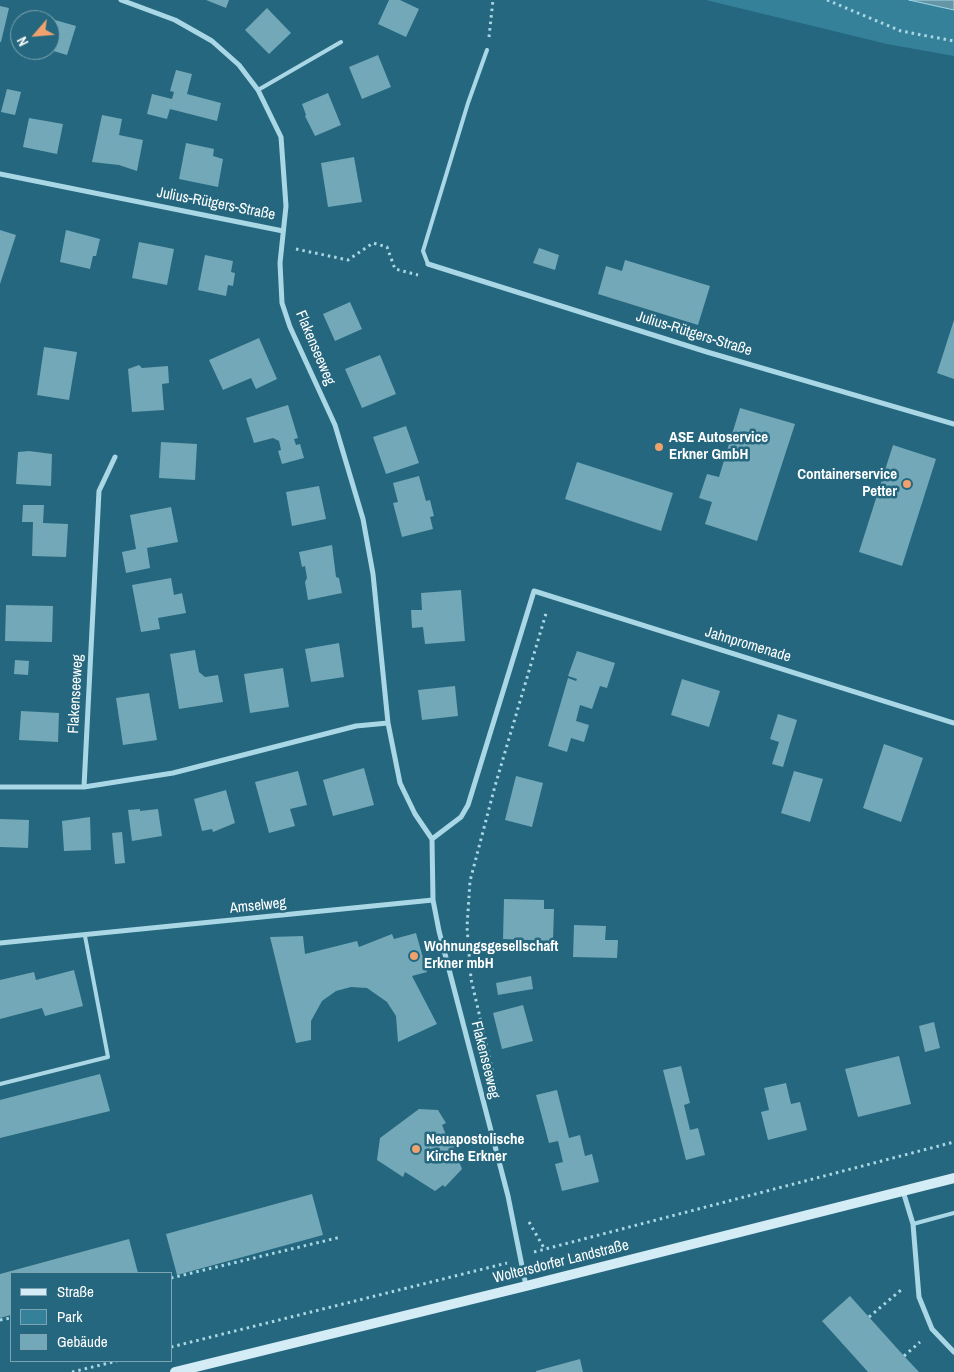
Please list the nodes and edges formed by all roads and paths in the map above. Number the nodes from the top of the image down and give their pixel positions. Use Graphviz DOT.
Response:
graph roads {
  1 [pos="121,0"];
  2 [pos="493,0"];
  3 [pos="828,0"];
  4 [pos="954,41"];
  5 [pos="341,42"];
  6 [pos="487,50"];
  7 [pos="258,90"];
  8 [pos="0,174"];
  9 [pos="283,231"];
  10 [pos="428,264"];
  11 [pos="425,277"];
  12 [pos="954,424"];
  13 [pos="115,457"];
  14 [pos="551,597"];
  15 [pos="388,722"];
  16 [pos="954,723"];
  17 [pos="0,787"];
  18 [pos="84,787"];
  19 [pos="432,840"];
  20 [pos="433,900"];
  21 [pos="85,936"];
  22 [pos="0,943"];
  23 [pos="0,1084"];
  24 [pos="498,1091"];
  25 [pos="954,1142"];
  26 [pos="954,1178"];
  27 [pos="903,1190"];
  28 [pos="954,1213"];
  29 [pos="527,1215"];
  30 [pos="912,1224"];
  31 [pos="341,1237"];
  32 [pos="544,1248"];
  33 [pos="519,1259"];
  34 [pos="172,1278"];
  35 [pos="526,1286"];
  36 [pos="901,1290"];
  37 [pos="869,1317"];
  38 [pos="920,1342"];
  39 [pos="172,1347"];
  40 [pos="954,1352"];
  41 [pos="904,1356"];
  42 [pos="113,1362"];
  43 [pos="72,1372"];
  44 [pos="175,1372"];
  1 -- 7 [label="street, Flakenseeweg"];
  2 -- 6 [label="path"];
  3 -- 4 [label="path"];
  5 -- 7 [label="lane"];
  6 -- 10 [label="lane"];
  7 -- 9 [label="street, Flakenseeweg"];
  8 -- 9 [label="street, Julius-Rütgers-Straße"];
  9 -- 11 [label="path, Julius-Rütgers-Straße"];
  9 -- 15 [label="street, Flakenseeweg"];
  10 -- 12 [label="street, Julius-Rütgers-Straße"];
  13 -- 18 [label="street, Flakenseeweg"];
  14 -- 16 [label="street, Jahnpromenade"];
  14 -- 19 [label="street, Jahnpromenade"];
  14 -- 24 [label="path"];
  15 -- 18 [label="street"];
  15 -- 19 [label="street, Flakenseeweg"];
  17 -- 18 [label="street"];
  19 -- 20 [label="street, Flakenseeweg"];
  20 -- 21 [label="street, Amselweg"];
  20 -- 33 [label="street, Flakenseeweg"];
  21 -- 22 [label="street, Amselweg"];
  21 -- 23 [label="lane"];
  25 -- 32 [label="path"];
  26 -- 27 [label="main road, Woltersdorfer Landstraße"];
  27 -- 30 [label="street"];
  27 -- 35 [label="main road, Woltersdorfer Landstraße"];
  28 -- 30 [label="lane"];
  29 -- 32 [label="path"];
  30 -- 40 [label="street"];
  31 -- 34 [label="path"];
  32 -- 33 [label="path"];
  33 -- 35 [label="street, Flakenseeweg"];
  33 -- 39 [label="path"];
  35 -- 44 [label="main road, Woltersdorfer Landstraße"];
  36 -- 37 [label="path"];
  38 -- 41 [label="path"];
  42 -- 43 [label="path"];
}
